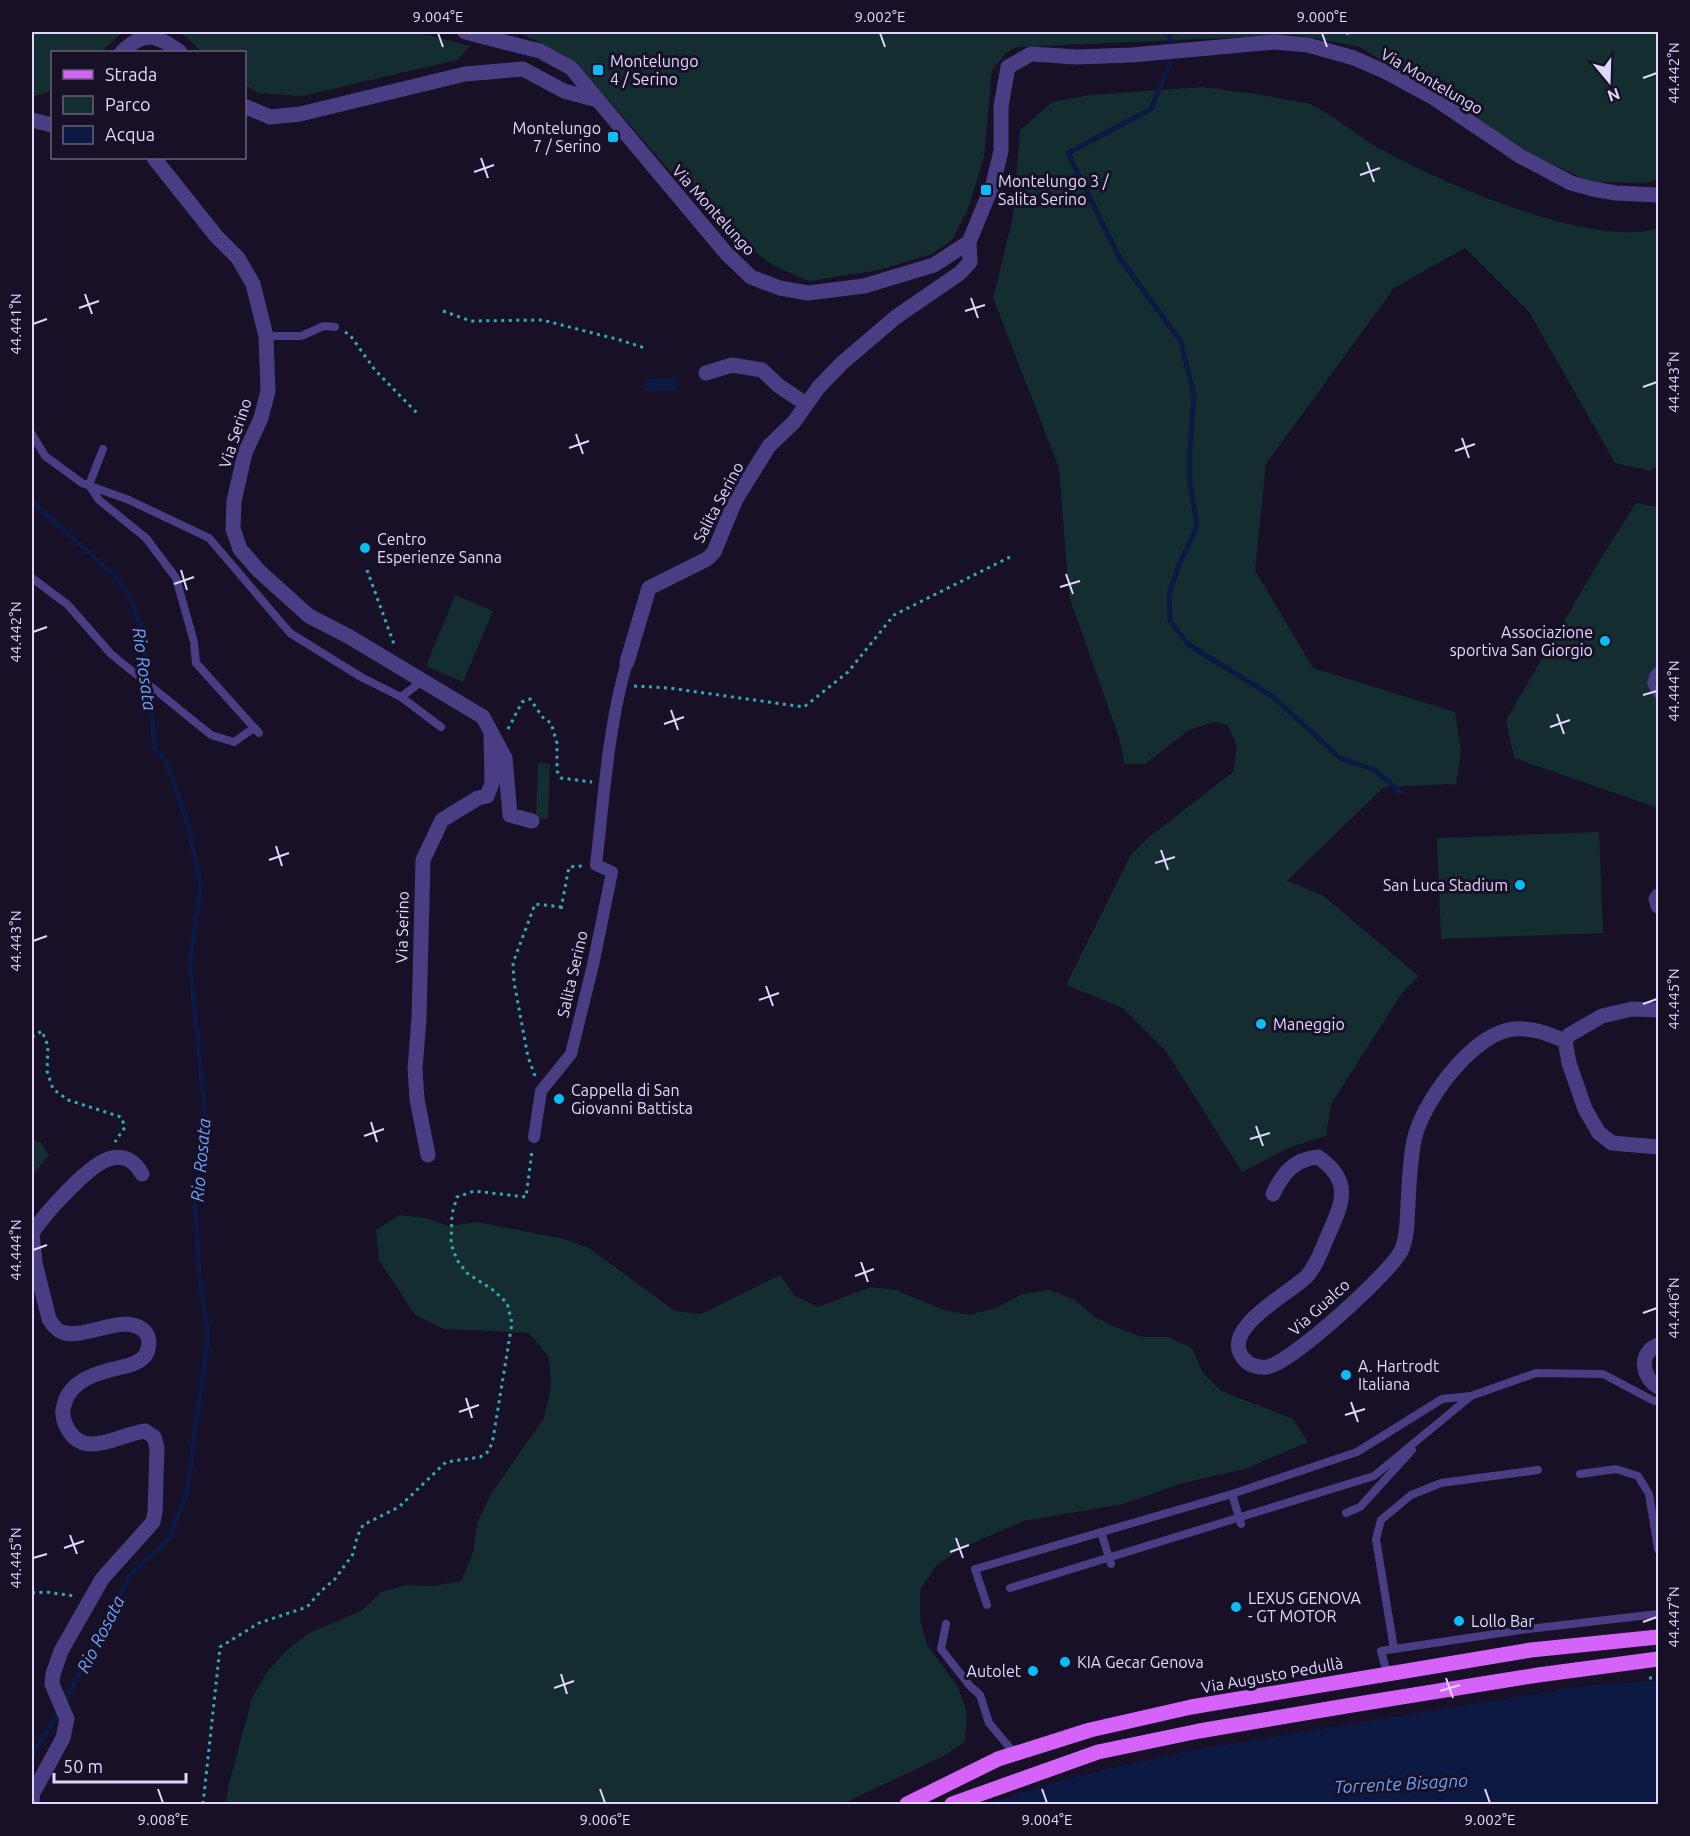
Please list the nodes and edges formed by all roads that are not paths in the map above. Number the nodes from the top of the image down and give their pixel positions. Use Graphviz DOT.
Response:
graph roads {
  1 [pos="465,32"];
  2 [pos="123,51"];
  3 [pos="179,51"];
  4 [pos="597,100"];
  5 [pos="246,107"];
  6 [pos="32,120"];
  7 [pos="51,125"];
  8 [pos="155,159"];
  9 [pos="1659,195"];
  10 [pos="969,242"];
  11 [pos="335,327"];
  12 [pos="266,336"];
  13 [pos="706,373"];
  14 [pos="806,404"];
  15 [pos="32,434"];
  16 [pos="103,449"];
  17 [pos="89,485"];
  18 [pos="32,578"];
  19 [pos="627,662"];
  20 [pos="1659,670"];
  21 [pos="422,681"];
  22 [pos="1659,695"];
  23 [pos="401,697"];
  24 [pos="441,727"];
  25 [pos="494,738"];
  26 [pos="532,821"];
  27 [pos="1659,896"];
  28 [pos="1659,906"];
  29 [pos="1659,1010"];
  30 [pos="1565,1041"];
  31 [pos="534,1137"];
  32 [pos="1659,1147"];
  33 [pos="428,1155"];
  34 [pos="142,1174"];
  35 [pos="1273,1194"];
  36 [pos="1659,1345"];
  37 [pos="1659,1387"];
  38 [pos="1471,1396"];
  39 [pos="1659,1401"];
  40 [pos="1432,1428"];
  41 [pos="1538,1470"];
  42 [pos="1580,1474"];
  43 [pos="1232,1494"];
  44 [pos="1346,1513"];
  45 [pos="1241,1524"];
  46 [pos="1101,1532"];
  47 [pos="1659,1549"];
  48 [pos="1111,1564"];
  49 [pos="1010,1588"];
  50 [pos="987,1605"];
  51 [pos="1659,1614"];
  52 [pos="946,1624"];
  53 [pos="1659,1637"];
  54 [pos="1394,1649"];
  55 [pos="1659,1659"];
  56 [pos="1387,1673"];
  57 [pos="1010,1748"];
  58 [pos="32,1801"];
  59 [pos="907,1804"];
  60 [pos="952,1804"];
  1 -- 4 [label="street, Via Montelungo"];
  2 -- 3 [label="street"];
  4 -- 5 [label="street"];
  4 -- 10 [label="street, Via Montelungo"];
  6 -- 7 [label="street"];
  8 -- 12 [label="street, Via Serino"];
  9 -- 10 [label="street, Via Montelungo"];
  10 -- 14 [label="street, Salita Serino"];
  11 -- 12 [label="lane"];
  12 -- 21 [label="street, Via Serino"];
  13 -- 14 [label="street"];
  14 -- 19 [label="street, Salita Serino"];
  15 -- 17 [label="lane"];
  16 -- 17 [label="lane"];
  17 -- 18 [label="lane"];
  17 -- 23 [label="lane"];
  19 -- 31 [label="street, Salita Serino"];
  20 -- 22 [label="lane"];
  21 -- 23 [label="lane"];
  21 -- 25 [label="street, Via Serino"];
  23 -- 24 [label="lane"];
  25 -- 26 [label="street, Via Serino"];
  25 -- 33 [label="street, Via Serino"];
  27 -- 28 [label="street"];
  29 -- 30 [label="street"];
  30 -- 32 [label="street"];
  30 -- 35 [label="street, Via Gualco"];
  34 -- 58 [label="street"];
  36 -- 37 [label="street"];
  38 -- 39 [label="lane"];
  38 -- 40 [label="lane"];
  38 -- 43 [label="lane"];
  40 -- 44 [label="lane"];
  40 -- 49 [label="lane"];
  41 -- 54 [label="lane"];
  42 -- 47 [label="lane"];
  43 -- 45 [label="lane, bridge"];
  43 -- 46 [label="lane"];
  46 -- 48 [label="lane, bridge"];
  46 -- 50 [label="lane"];
  51 -- 54 [label="lane"];
  52 -- 57 [label="lane"];
  53 -- 56 [label="main road, Via Augusto Pedullà"];
  54 -- 56 [label="lane"];
  55 -- 60 [label="main road"];
  56 -- 59 [label="main road, Via Augusto Pedullà"];
}
